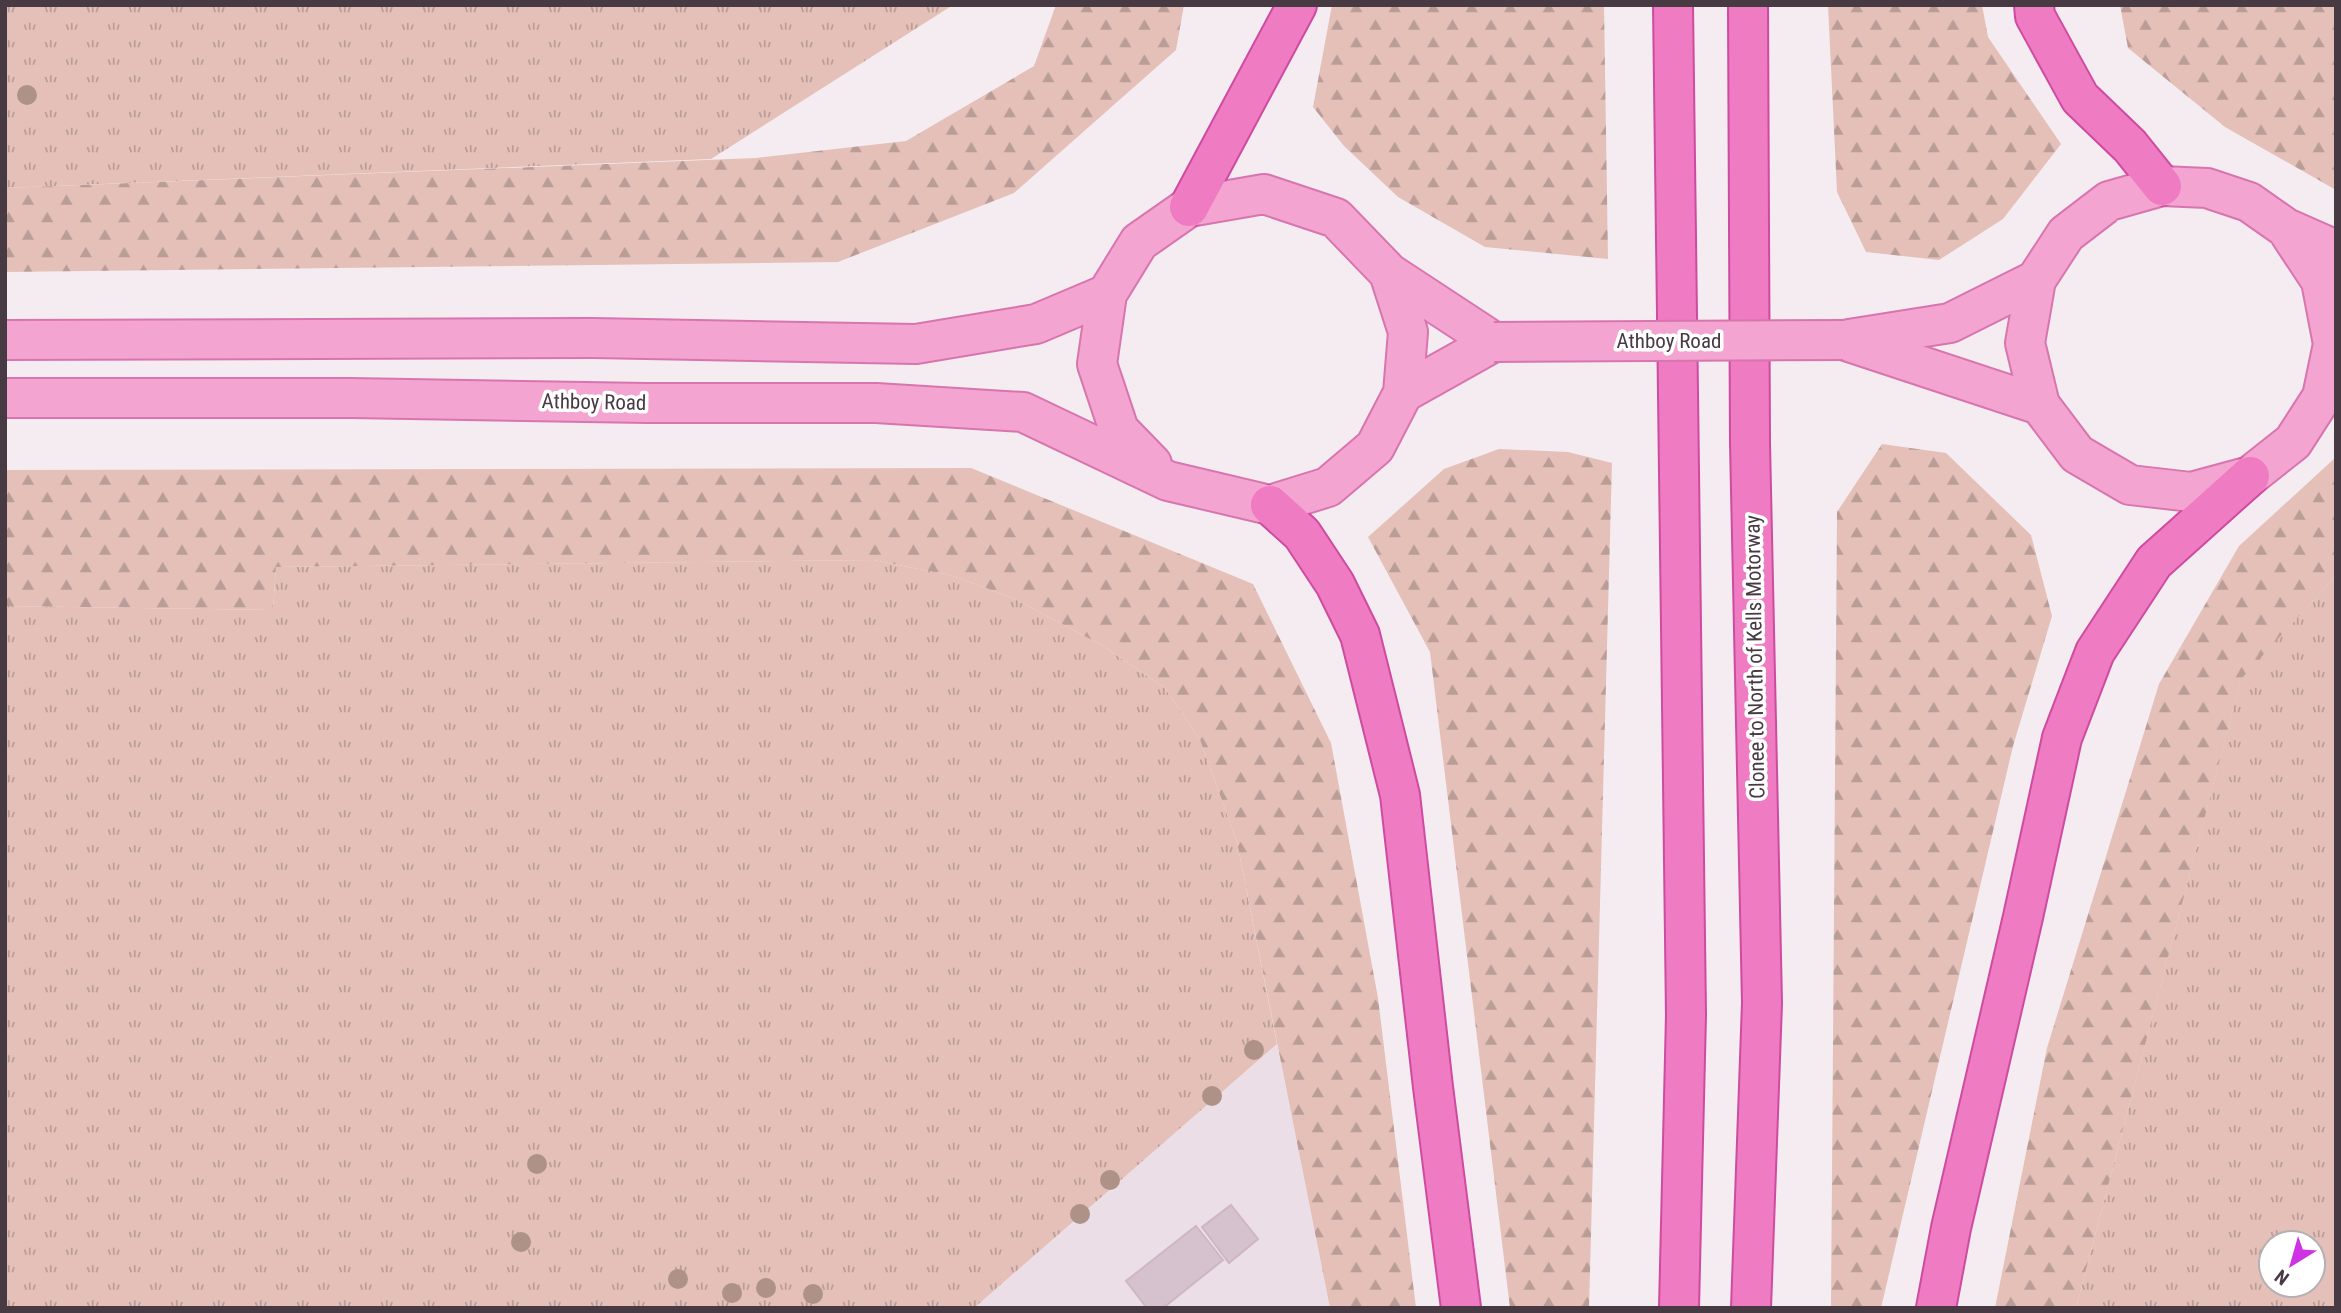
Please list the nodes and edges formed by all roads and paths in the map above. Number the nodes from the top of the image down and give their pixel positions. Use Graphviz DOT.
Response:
graph roads {
  1 [pos="1297,5"];
  2 [pos="1673,5"];
  3 [pos="1748,5"];
  4 [pos="2034,5"];
  5 [pos="2162,186"];
  6 [pos="1189,207"];
  7 [pos="2286,228"];
  8 [pos="2336,250"];
  9 [pos="1389,272"];
  10 [pos="2036,280"];
  11 [pos="1107,294"];
  12 [pos="5,340"];
  13 [pos="1843,340"];
  14 [pos="1494,342"];
  15 [pos="2334,342"];
  16 [pos="1403,393"];
  17 [pos="5,398"];
  18 [pos="2040,405"];
  19 [pos="2250,475"];
  20 [pos="1168,481"];
  21 [pos="1270,505"];
  22 [pos="1461,1308"];
  23 [pos="1679,1308"];
  24 [pos="1751,1308"];
  25 [pos="1936,1308"];
  1 -- 6 [label="highway"];
  2 -- 23 [label="highway"];
  3 -- 24 [label="highway, Clonee to North of Kells Motorway"];
  4 -- 5 [label="highway"];
  5 -- 7 [label="main road"];
  5 -- 10 [label="main road"];
  6 -- 9 [label="main road"];
  6 -- 11 [label="main road"];
  7 -- 8 [label="main road"];
  7 -- 15 [label="main road"];
  9 -- 14 [label="main road"];
  9 -- 16 [label="main road"];
  10 -- 13 [label="main road, Athboy Road"];
  10 -- 18 [label="main road"];
  11 -- 12 [label="main road"];
  11 -- 20 [label="main road"];
  13 -- 14 [label="main road, Athboy Road, bridge"];
  13 -- 18 [label="main road, Athboy Road"];
  14 -- 16 [label="main road, Athboy Road"];
  15 -- 19 [label="main road"];
  16 -- 21 [label="main road"];
  17 -- 20 [label="main road, Athboy Road"];
  18 -- 19 [label="main road"];
  19 -- 25 [label="highway"];
  20 -- 21 [label="main road, Athboy Road"];
  21 -- 22 [label="highway"];
}
